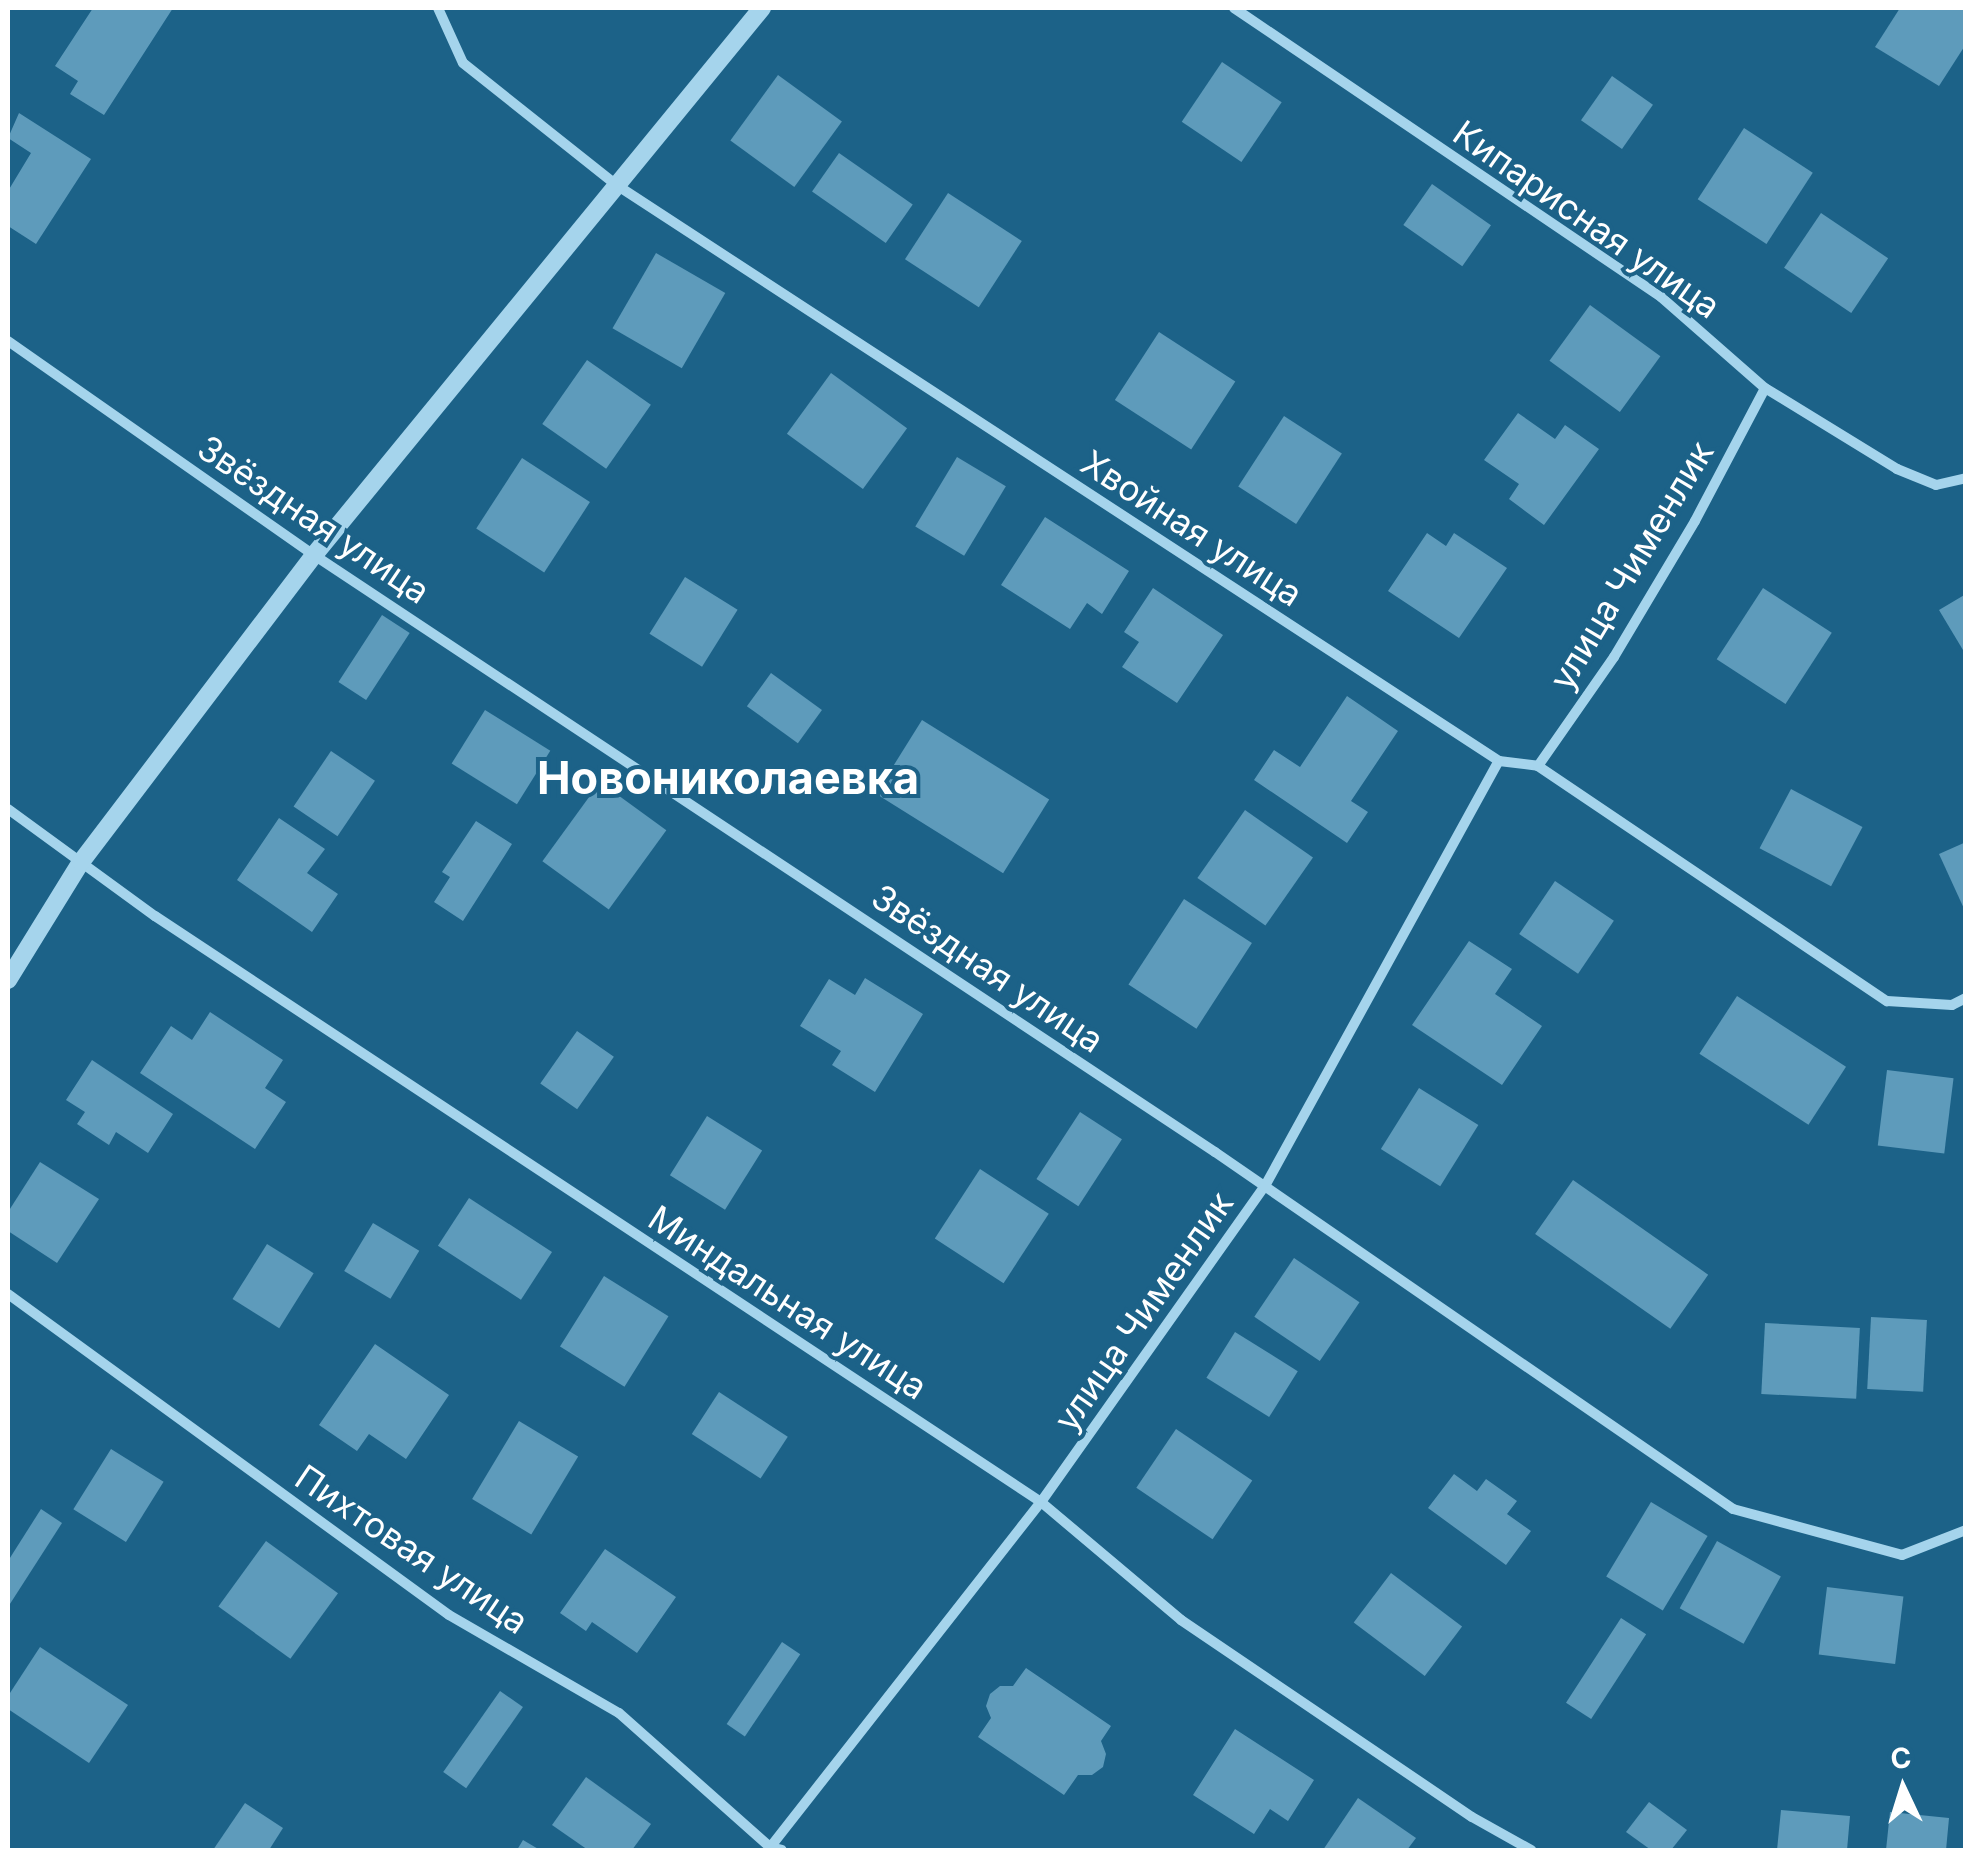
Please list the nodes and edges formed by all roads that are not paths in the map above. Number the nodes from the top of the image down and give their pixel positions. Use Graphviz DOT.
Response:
graph roads {
  1 [pos="438,8"];
  2 [pos="762,8"];
  3 [pos="1234,8"];
  4 [pos="615,184"];
  5 [pos="8,341"];
  6 [pos="1766,388"];
  7 [pos="1966,478"];
  8 [pos="314,554"];
  9 [pos="1499,761"];
  10 [pos="1538,766"];
  11 [pos="8,809"];
  12 [pos="81,862"];
  13 [pos="8,980"];
  14 [pos="1966,998"];
  15 [pos="1266,1186"];
  16 [pos="8,1294"];
  17 [pos="1041,1502"];
  18 [pos="1966,1530"];
  19 [pos="773,1849"];
  20 [pos="1532,1850"];
  1 -- 4 [label="street, Хвойная улица"];
  2 -- 4 [label="street"];
  3 -- 6 [label="street, Кипарисная улица"];
  4 -- 8 [label="street"];
  4 -- 9 [label="street, Хвойная улица"];
  5 -- 8 [label="street, Звёздная улица"];
  6 -- 7 [label="street, Кипарисная улица"];
  6 -- 10 [label="street, улица Чименлик"];
  8 -- 12 [label="street"];
  8 -- 15 [label="street, Звёздная улица"];
  9 -- 10 [label="street, Хвойная улица"];
  9 -- 15 [label="street, улица Чименлик"];
  10 -- 14 [label="street, Хвойная улица"];
  11 -- 12 [label="street, Миндальная улица"];
  12 -- 13 [label="street"];
  12 -- 17 [label="street, Миндальная улица"];
  15 -- 17 [label="street, улица Чименлик"];
  15 -- 18 [label="street, Звёздная улица"];
  16 -- 19 [label="street, Пихтовая улица"];
  17 -- 19 [label="street, улица Чименлик"];
  17 -- 20 [label="street, Миндальная улица"];
}
